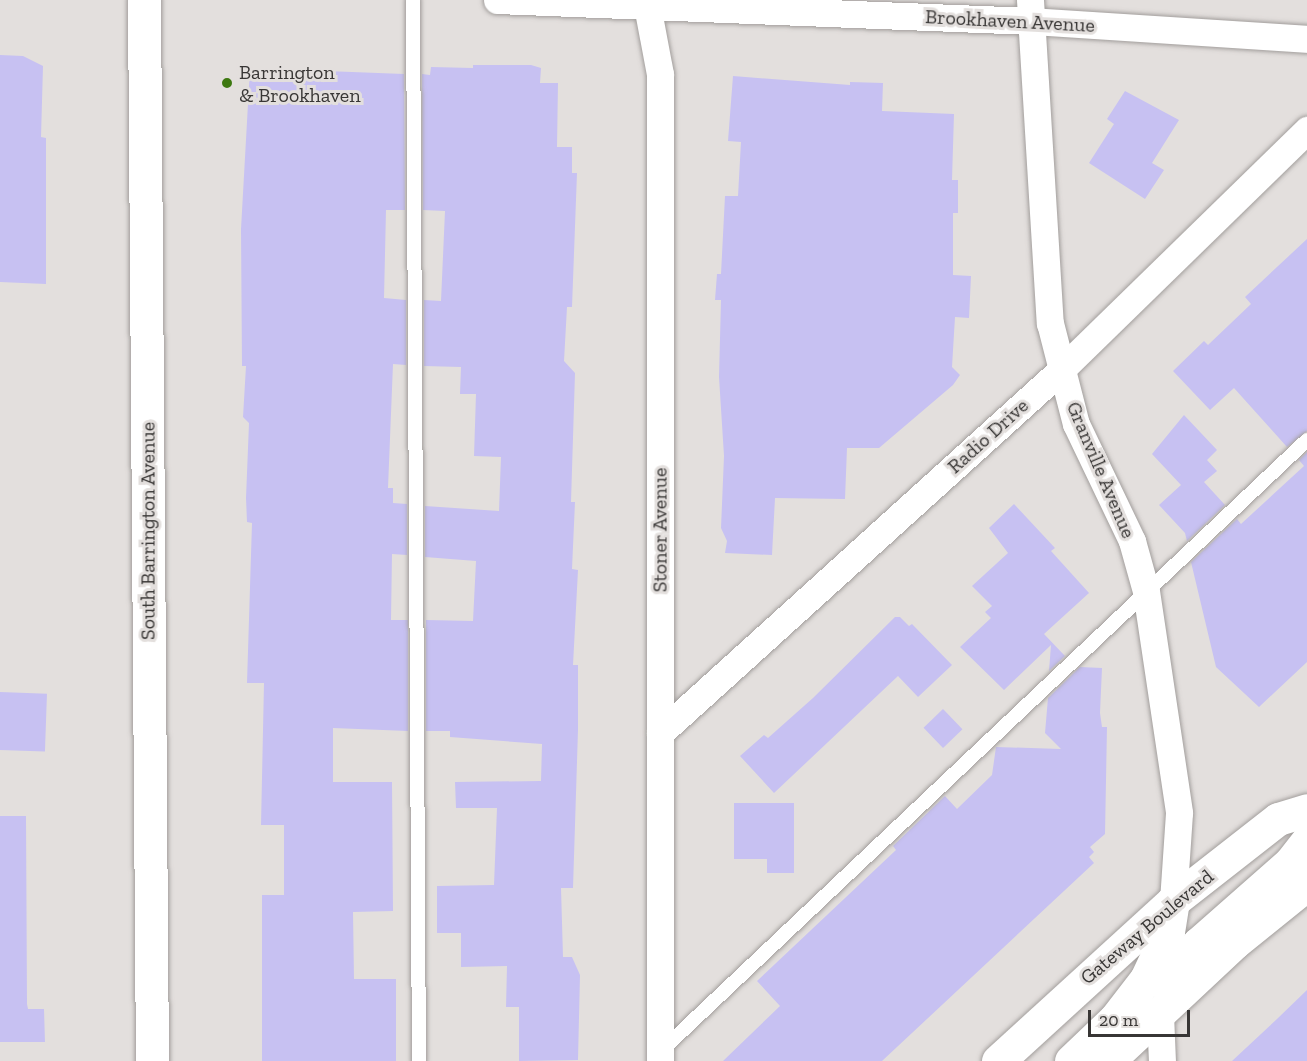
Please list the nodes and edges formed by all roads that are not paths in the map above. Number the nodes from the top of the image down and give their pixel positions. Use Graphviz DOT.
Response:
graph roads {
  1 [pos="144,0"];
  2 [pos="413,0"];
  3 [pos="497,0"];
  4 [pos="647,4"];
  5 [pos="1030,10"];
  6 [pos="1307,39"];
  7 [pos="1307,130"];
  8 [pos="1061,370"];
  9 [pos="1307,441"];
  10 [pos="1146,591"];
  11 [pos="660,733"];
  12 [pos="1307,810"];
  13 [pos="1307,841"];
  14 [pos="1307,884"];
  15 [pos="1173,902"];
  16 [pos="1160,1014"];
  17 [pos="656,1058"];
  18 [pos="152,1061"];
  19 [pos="419,1061"];
  20 [pos="998,1061"];
  21 [pos="1071,1061"];
  22 [pos="1108,1061"];
  23 [pos="1162,1061"];
  1 -- 18 [label="main road, South Barrington Avenue"];
  2 -- 19 [label="lane"];
  3 -- 4 [label="street, Brookhaven Avenue"];
  4 -- 5 [label="street, Brookhaven Avenue"];
  4 -- 11 [label="street, Stoner Avenue"];
  5 -- 6 [label="street, Brookhaven Avenue"];
  5 -- 8 [label="street, Granville Avenue"];
  7 -- 8 [label="street, Radio Drive"];
  8 -- 10 [label="street, Granville Avenue"];
  8 -- 11 [label="street, Radio Drive"];
  9 -- 10 [label="lane"];
  10 -- 15 [label="street, Granville Avenue"];
  10 -- 17 [label="lane"];
  11 -- 17 [label="street, Stoner Avenue"];
  12 -- 15 [label="main road, Gateway Boulevard"];
  13 -- 16 [label="main road"];
  14 -- 16 [label="main road"];
  15 -- 20 [label="main road, Gateway Boulevard"];
  15 -- 21 [label="main road"];
  16 -- 22 [label="main road"];
  16 -- 23 [label="street"];
}
